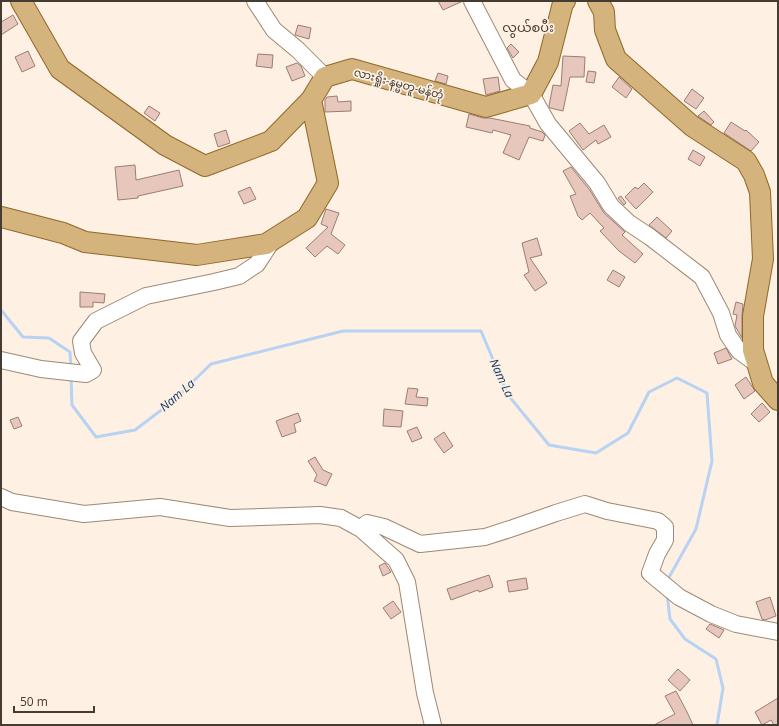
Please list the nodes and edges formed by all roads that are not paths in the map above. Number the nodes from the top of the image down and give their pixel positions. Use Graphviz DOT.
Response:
graph roads {
  1 [pos="21,1"];
  2 [pos="255,1"];
  3 [pos="472,1"];
  4 [pos="565,1"];
  5 [pos="598,1"];
  6 [pos="325,77"];
  7 [pos="531,94"];
  8 [pos="312,100"];
  9 [pos="1,217"];
  10 [pos="272,241"];
  11 [pos="1,360"];
  12 [pos="757,364"];
  13 [pos="778,400"];
  14 [pos="1,497"];
  15 [pos="361,529"];
  16 [pos="778,632"];
  17 [pos="433,725"];
  1 -- 8 [label="main road"];
  2 -- 6 [label="street"];
  3 -- 7 [label="street"];
  4 -- 7 [label="main road"];
  5 -- 12 [label="main road"];
  6 -- 7 [label="main road, လားရှိုး-နမ္မတူ-မန်တုံ"];
  6 -- 8 [label="main road"];
  7 -- 12 [label="street"];
  8 -- 10 [label="main road"];
  9 -- 10 [label="main road"];
  10 -- 11 [label="street"];
  12 -- 13 [label="main road"];
  14 -- 15 [label="street"];
  15 -- 16 [label="street"];
  15 -- 17 [label="street"];
}
